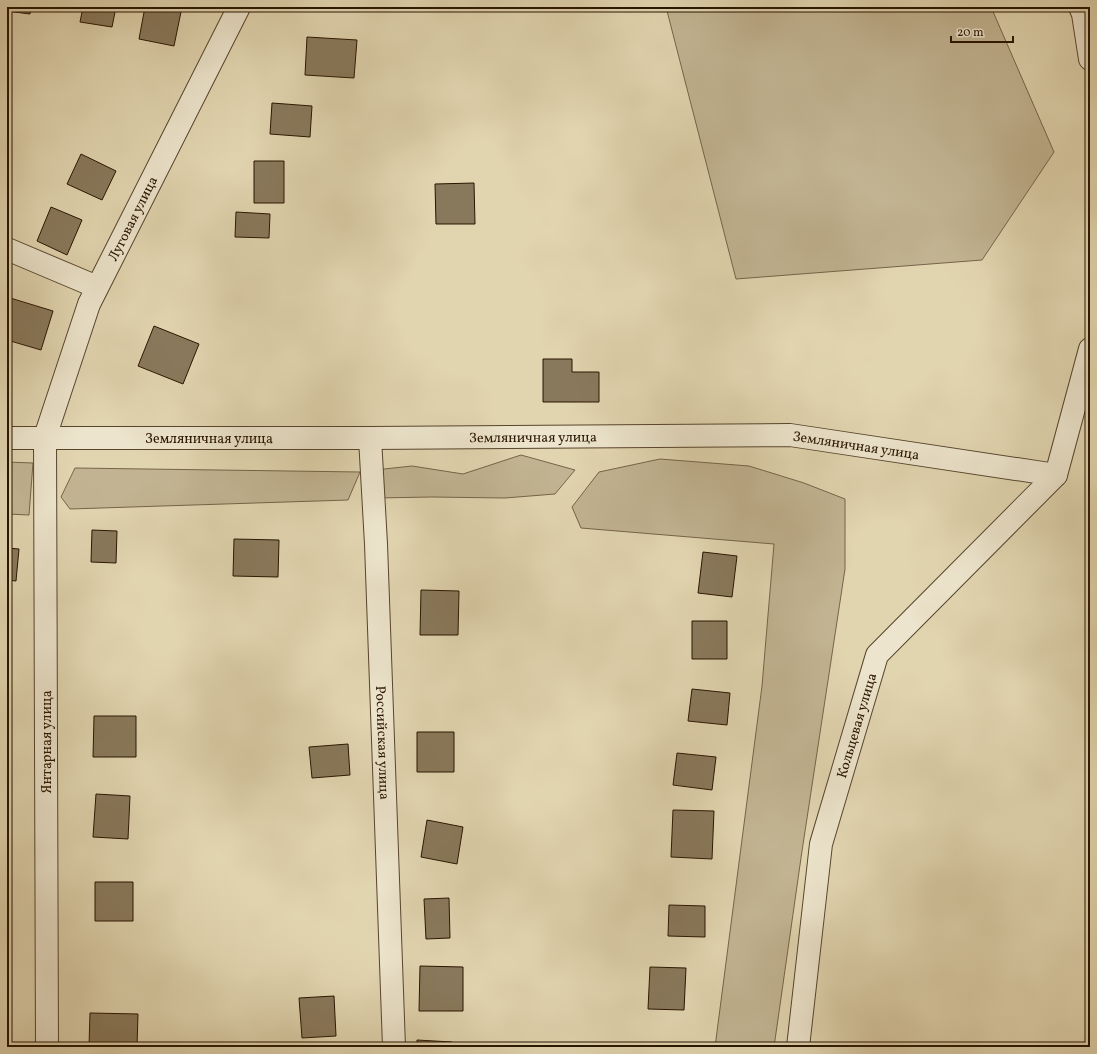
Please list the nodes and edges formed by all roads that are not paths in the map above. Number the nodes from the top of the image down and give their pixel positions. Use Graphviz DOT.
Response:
graph roads {
  1 [pos="239,7"];
  2 [pos="1080,7"];
  3 [pos="1090,59"];
  4 [pos="7,249"];
  5 [pos="97,287"];
  6 [pos="1090,349"];
  7 [pos="45,437"];
  8 [pos="7,438"];
  9 [pos="370,438"];
  10 [pos="1056,475"];
  11 [pos="47,1047"];
  12 [pos="394,1047"];
  13 [pos="798,1047"];
  1 -- 5 [label="street, Луговая улица"];
  2 -- 3 [label="street"];
  4 -- 5 [label="street"];
  5 -- 7 [label="street, Луговая улица"];
  6 -- 10 [label="street"];
  7 -- 8 [label="street, Земляничная улица"];
  7 -- 9 [label="street, Земляничная улица"];
  7 -- 11 [label="street, Янтарная улица"];
  9 -- 10 [label="street, Земляничная улица"];
  9 -- 12 [label="street, Российская улица"];
  10 -- 13 [label="street, Кольцевая улица"];
}
